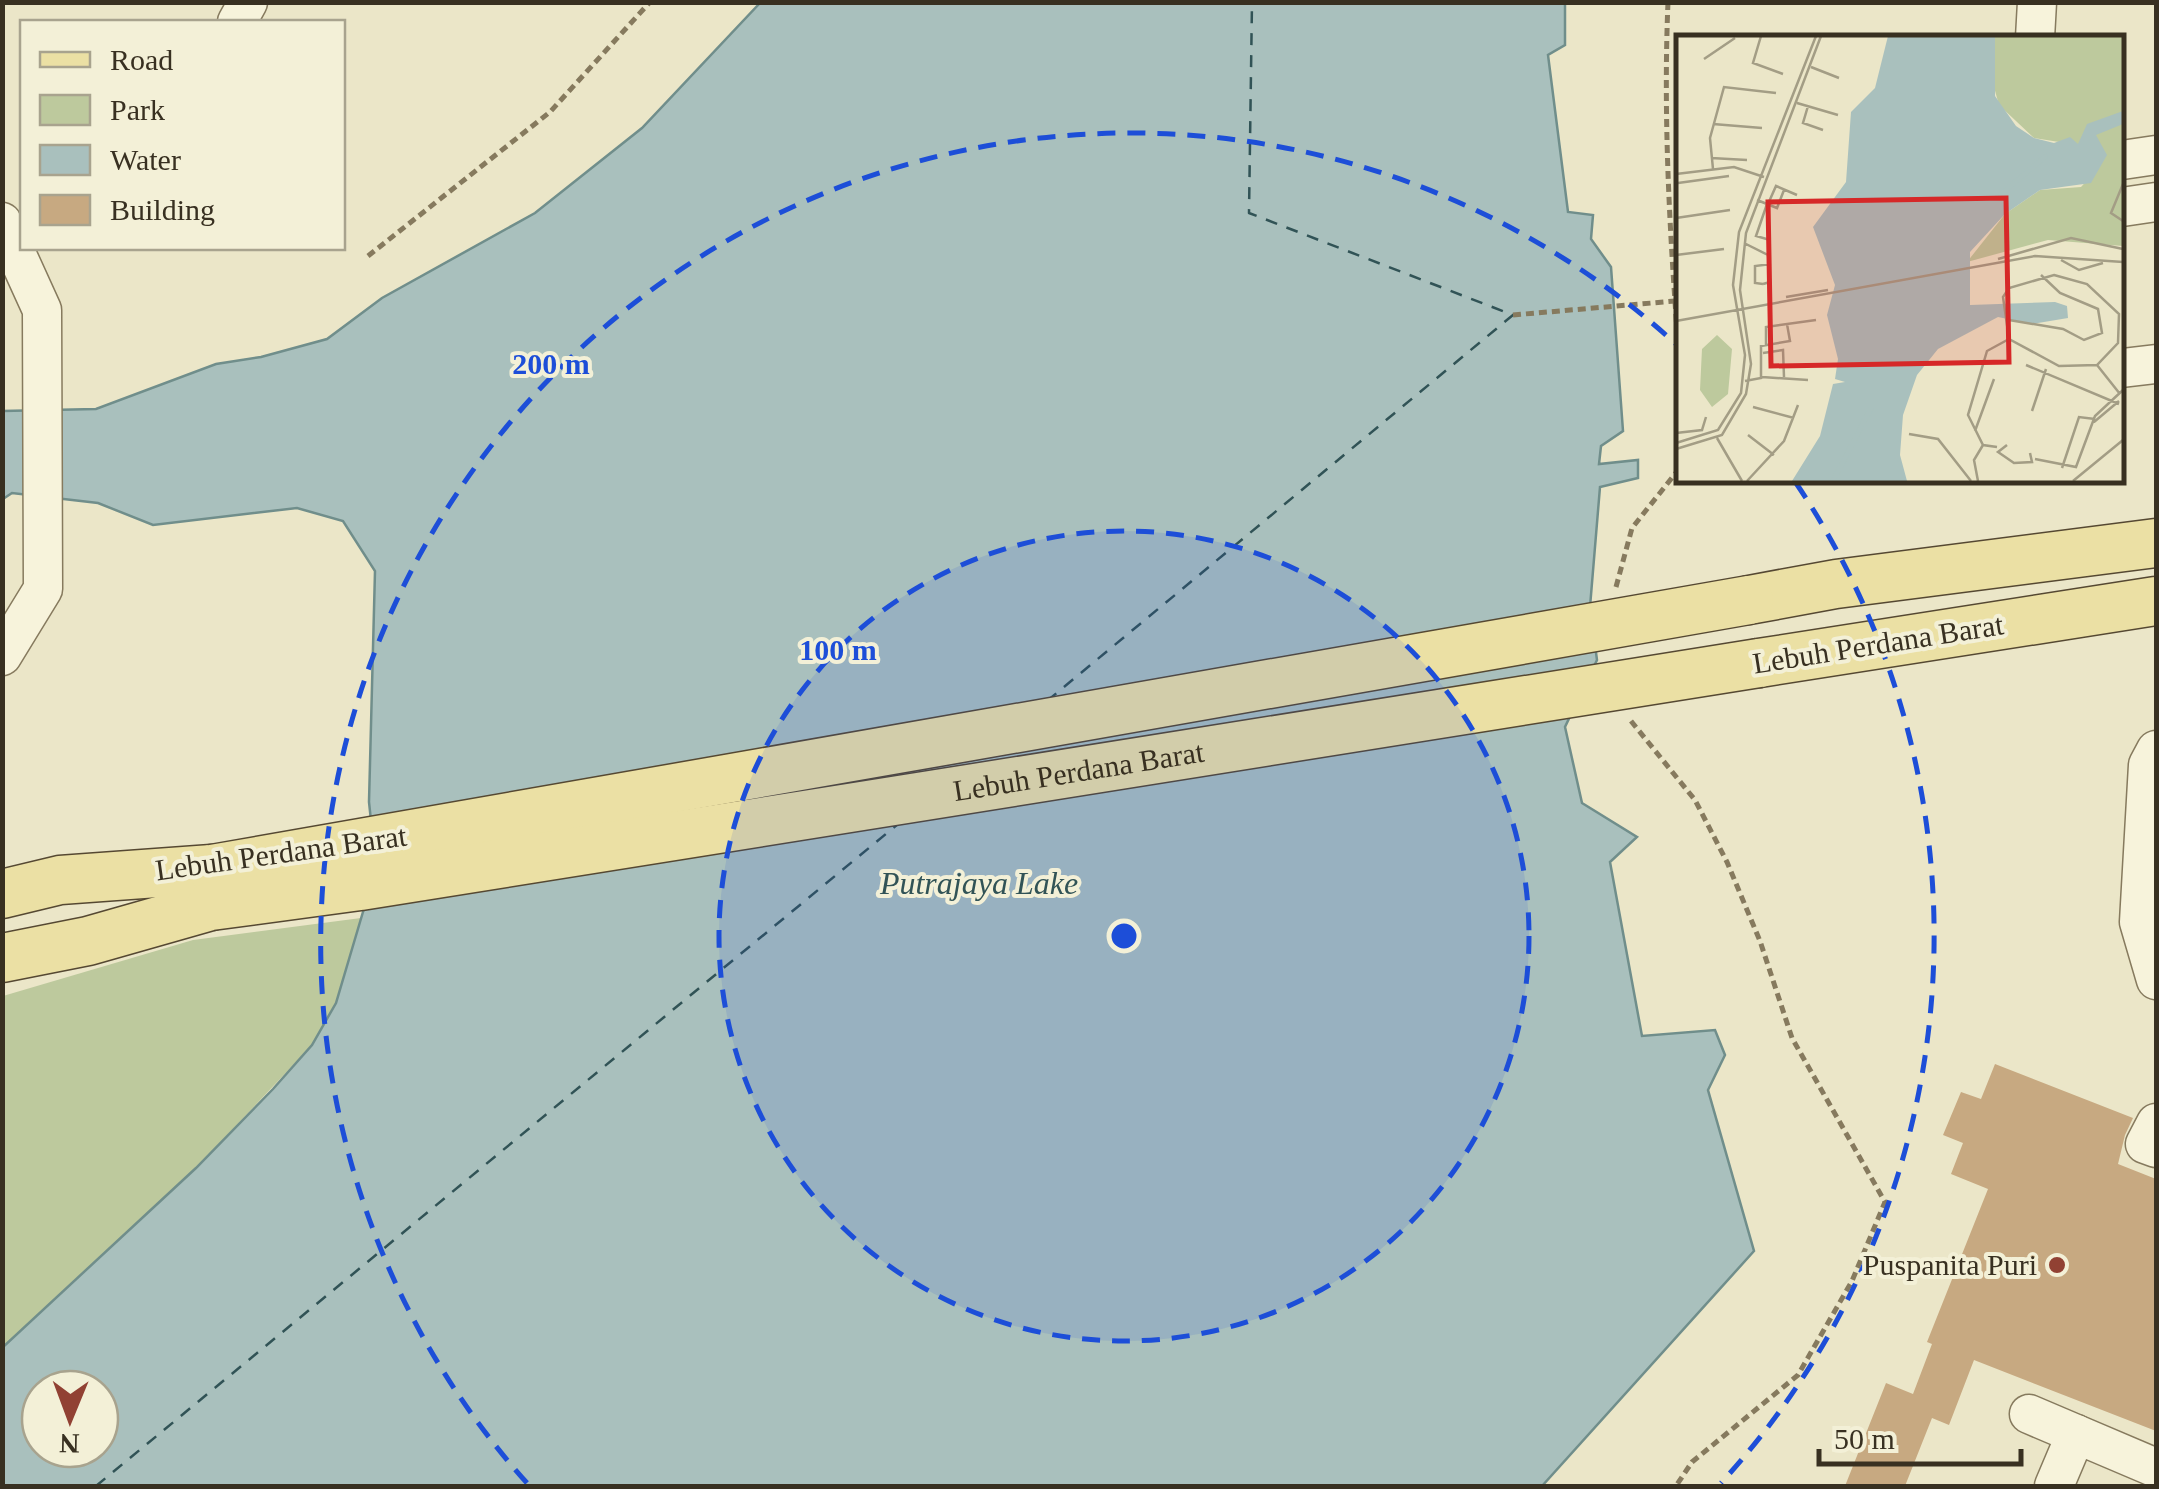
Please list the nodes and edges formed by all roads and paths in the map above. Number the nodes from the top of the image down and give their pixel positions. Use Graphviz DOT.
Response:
graph roads {
  1 [pos="650,2"];
  2 [pos="1668,2"];
  3 [pos="2038,2"];
  4 [pos="2035,35"];
  5 [pos="2156,155"];
  6 [pos="2124,160"];
  7 [pos="2156,202"];
  8 [pos="2124,207"];
  9 [pos="2,222"];
  10 [pos="368,256"];
  11 [pos="1675,301"];
  12 [pos="1513,315"];
  13 [pos="1676,315"];
  14 [pos="2156,364"];
  15 [pos="2124,368"];
  16 [pos="1676,474"];
  17 [pos="2156,543"];
  18 [pos="1616,600"];
  19 [pos="2156,601"];
  20 [pos="2,656"];
  21 [pos="1624,712"];
  22 [pos="2156,750"];
  23 [pos="2,880"];
  24 [pos="60,880"];
  25 [pos="212,887"];
  26 [pos="2,894"];
  27 [pos="2148,923"];
  28 [pos="88,941"];
  29 [pos="2,958"];
  30 [pos="2,971"];
  31 [pos="2156,980"];
  32 [pos="2156,1123"];
  33 [pos="2156,1148"];
  34 [pos="2029,1414"];
  35 [pos="2076,1434"];
  36 [pos="2151,1473"];
  37 [pos="1676,1486"];
  38 [pos="2054,1486"];
  1 -- 10 [label="path"];
  2 -- 11 [label="path"];
  3 -- 4 [label="lane"];
  5 -- 6 [label="lane"];
  7 -- 8 [label="lane"];
  9 -- 20 [label="lane"];
  11 -- 12 [label="path"];
  11 -- 13 [label="path"];
  14 -- 15 [label="lane"];
  16 -- 18 [label="path"];
  17 -- 25 [label="main road, Lebuh Perdana Barat, bridge"];
  19 -- 25 [label="main road, Lebuh Perdana Barat, bridge"];
  21 -- 37 [label="path"];
  22 -- 27 [label="lane"];
  23 -- 24 [label="main road"];
  24 -- 25 [label="main road, Lebuh Perdana Barat"];
  24 -- 26 [label="main road, Lebuh Perdana Barat"];
  25 -- 28 [label="main road, Lebuh Perdana Barat"];
  27 -- 31 [label="lane"];
  28 -- 29 [label="main road, Lebuh Perdana Barat"];
  28 -- 30 [label="main road"];
  32 -- 33 [label="lane"];
  34 -- 35 [label="lane"];
  35 -- 36 [label="lane"];
  35 -- 38 [label="lane"];
}
